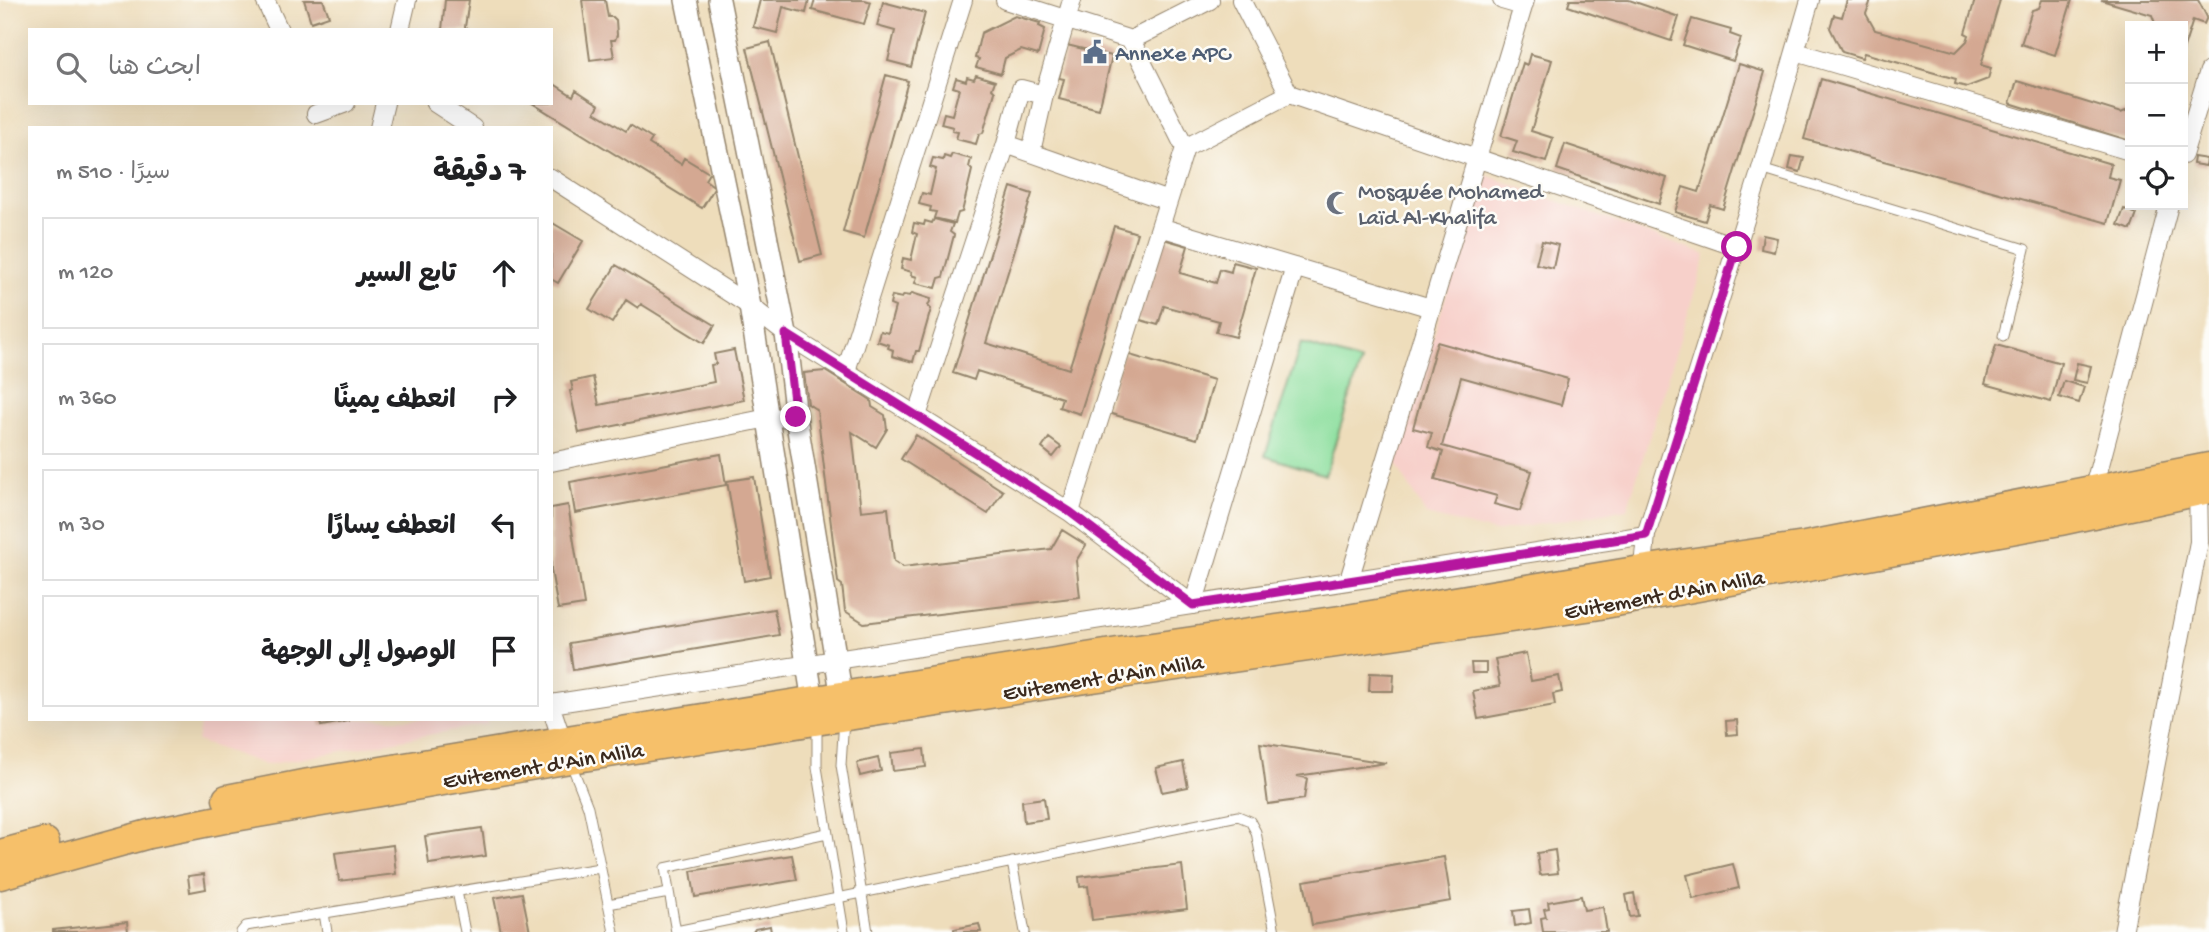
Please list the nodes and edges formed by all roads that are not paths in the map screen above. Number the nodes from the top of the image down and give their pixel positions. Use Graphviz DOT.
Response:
graph roads {
  1 [pos="265,0"];
  2 [pos="407,0"];
  3 [pos="686,0"];
  4 [pos="719,0"];
  5 [pos="963,0"];
  6 [pos="1005,0"];
  7 [pos="1072,0"];
  8 [pos="1210,0"];
  9 [pos="1241,0"];
  10 [pos="1503,0"];
  11 [pos="1810,0"];
  12 [pos="1524,3"];
  13 [pos="1067,20"];
  14 [pos="278,28"];
  15 [pos="400,28"];
  16 [pos="1131,40"];
  17 [pos="1796,52"];
  18 [pos="2209,71"];
  19 [pos="1289,94"];
  20 [pos="1044,95"];
  21 [pos="341,105"];
  22 [pos="385,105"];
  23 [pos="438,105"];
  24 [pos="317,115"];
  25 [pos="379,126"];
  26 [pos="470,126"];
  27 [pos="1006,144"];
  28 [pos="2185,147"];
  29 [pos="1185,148"];
  30 [pos="2125,149"];
  31 [pos="1031,152"];
  32 [pos="1478,158"];
  33 [pos="1761,169"];
  34 [pos="553,179"];
  35 [pos="1168,201"];
  36 [pos="2168,210"];
  37 [pos="1160,227"];
  38 [pos="1737,247"];
  39 [pos="1295,267"];
  40 [pos="750,306"];
  41 [pos="1431,307"];
  42 [pos="786,334"];
  43 [pos="2003,336"];
  44 [pos="846,371"];
  45 [pos="917,416"];
  46 [pos="796,417"];
  47 [pos="768,418"];
  48 [pos="553,462"];
  49 [pos="2203,479"];
  50 [pos="2092,491"];
  51 [pos="1070,512"];
  52 [pos="1646,535"];
  53 [pos="1641,570"];
  54 [pos="1349,580"];
  55 [pos="1644,598"];
  56 [pos="1193,605"];
  57 [pos="836,660"];
  58 [pos="808,666"];
  59 [pos="553,705"];
  60 [pos="843,706"];
  61 [pos="553,711"];
  62 [pos="815,711"];
  63 [pos="566,750"];
  64 [pos="827,833"];
  65 [pos="0,855"];
  66 [pos="1012,862"];
  67 [pos="600,868"];
  68 [pos="0,875"];
  69 [pos="457,891"];
  70 [pos="669,893"];
  71 [pos="860,894"];
  72 [pos="838,898"];
  73 [pos="608,904"];
  74 [pos="324,913"];
  75 [pos="240,932"];
  76 [pos="327,932"];
  77 [pos="465,932"];
  78 [pos="614,932"];
  79 [pos="676,932"];
  80 [pos="844,932"];
  81 [pos="868,932"];
  82 [pos="1025,932"];
  83 [pos="1275,932"];
  84 [pos="2123,932"];
  1 -- 14 [label="street"];
  2 -- 15 [label="street"];
  3 -- 40 [label="street"];
  4 -- 42 [label="street"];
  5 -- 44 [label="street"];
  6 -- 13 [label="street"];
  7 -- 13 [label="street"];
  8 -- 16 [label="street"];
  9 -- 19 [label="street"];
  10 -- 12 [label="street"];
  11 -- 17 [label="street"];
  12 -- 32 [label="street"];
  13 -- 16 [label="street"];
  13 -- 20 [label="street"];
  16 -- 29 [label="street"];
  17 -- 30 [label="street"];
  17 -- 33 [label="street"];
  18 -- 28 [label="street"];
  19 -- 29 [label="street"];
  19 -- 32 [label="street"];
  20 -- 27 [label="street"];
  20 -- 31 [label="street"];
  21 -- 24 [label="street"];
  22 -- 25 [label="street"];
  23 -- 26 [label="street"];
  27 -- 31 [label="street"];
  27 -- 45 [label="street"];
  29 -- 35 [label="street"];
  31 -- 35 [label="street"];
  32 -- 38 [label="street"];
  32 -- 41 [label="street"];
  33 -- 38 [label="street"];
  33 -- 43 [label="lane"];
  34 -- 40 [label="street"];
  35 -- 37 [label="street"];
  36 -- 50 [label="street"];
  37 -- 39 [label="street"];
  37 -- 51 [label="street"];
  38 -- 52 [label="street"];
  39 -- 41 [label="street"];
  39 -- 56 [label="street"];
  40 -- 42 [label="street"];
  40 -- 47 [label="street"];
  41 -- 54 [label="street"];
  42 -- 44 [label="street"];
  42 -- 46 [label="street"];
  44 -- 45 [label="street"];
  45 -- 51 [label="street"];
  46 -- 47 [label="street"];
  46 -- 57 [label="street"];
  47 -- 48 [label="street"];
  47 -- 58 [label="street"];
  49 -- 50 [label="highway, Evitement d'Ain Mlila"];
  49 -- 55 [label="highway, Evitement d'Ain Mlila"];
  49 -- 84 [label="street"];
  50 -- 53 [label="highway, Evitement d'Ain Mlila"];
  51 -- 56 [label="street"];
  52 -- 53 [label="street"];
  52 -- 54 [label="street"];
  53 -- 55 [label="street"];
  53 -- 60 [label="highway, Evitement d'Ain Mlila"];
  54 -- 56 [label="street"];
  55 -- 60 [label="highway, Evitement d'Ain Mlila"];
  56 -- 57 [label="street"];
  57 -- 58 [label="street"];
  57 -- 60 [label="street"];
  58 -- 59 [label="street"];
  58 -- 62 [label="street"];
  60 -- 62 [label="highway, Evitement d'Ain Mlila"];
  60 -- 71 [label="lane"];
  61 -- 63 [label="street"];
  62 -- 63 [label="highway, Evitement d'Ain Mlila"];
  62 -- 64 [label="lane"];
  63 -- 65 [label="highway, Evitement d'Ain Mlila"];
  63 -- 67 [label="lane"];
  63 -- 68 [label="highway, Evitement d'Ain Mlila"];
  64 -- 70 [label="lane"];
  64 -- 72 [label="lane"];
  66 -- 71 [label="lane"];
  66 -- 82 [label="lane"];
  66 -- 83 [label="lane"];
  67 -- 69 [label="lane"];
  67 -- 73 [label="lane"];
  69 -- 74 [label="lane"];
  69 -- 77 [label="lane"];
  70 -- 73 [label="lane"];
  70 -- 79 [label="lane"];
  71 -- 72 [label="lane"];
  71 -- 81 [label="lane"];
  72 -- 79 [label="lane"];
  72 -- 80 [label="lane"];
  73 -- 78 [label="lane"];
  74 -- 75 [label="lane"];
  74 -- 76 [label="lane"];
}
